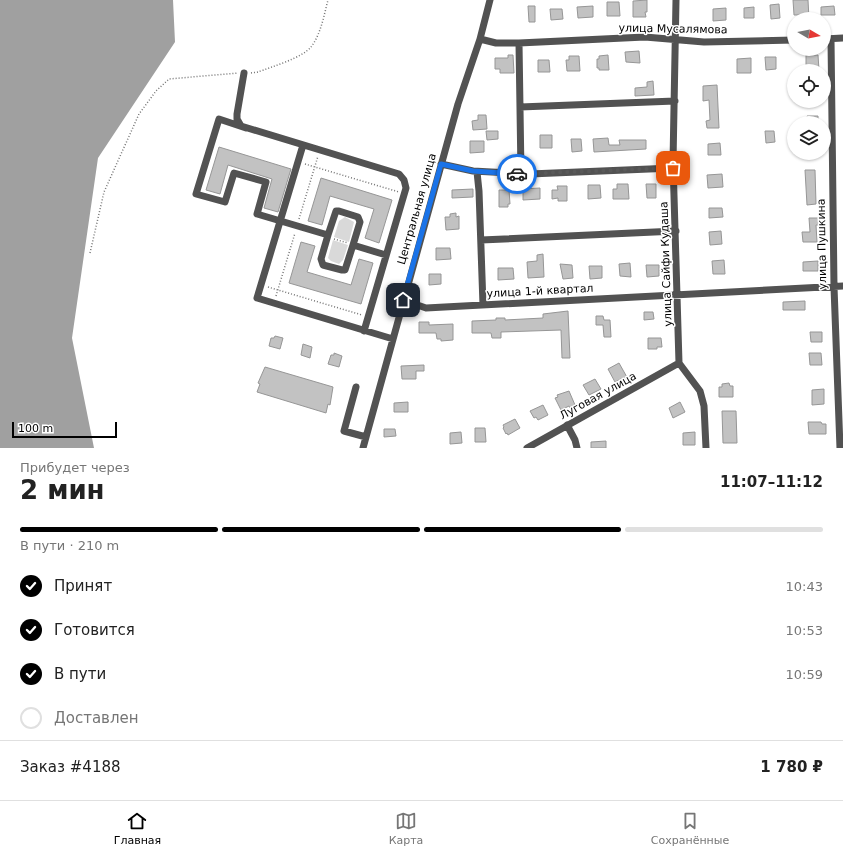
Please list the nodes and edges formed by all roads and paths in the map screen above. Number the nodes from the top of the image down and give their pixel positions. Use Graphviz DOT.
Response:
graph roads {
  1 [pos="328,0"];
  2 [pos="490,0"];
  3 [pos="676,0"];
  4 [pos="843,38"];
  5 [pos="480,39"];
  6 [pos="831,39"];
  7 [pos="676,40"];
  8 [pos="787,40"];
  9 [pos="519,43"];
  10 [pos="827,56"];
  11 [pos="244,73"];
  12 [pos="675,101"];
  13 [pos="520,107"];
  14 [pos="246,128"];
  15 [pos="303,145"];
  16 [pos="298,162"];
  17 [pos="441,164"];
  18 [pos="673,168"];
  19 [pos="477,172"];
  20 [pos="521,174"];
  21 [pos="404,194"];
  22 [pos="280,221"];
  23 [pos="676,231"];
  24 [pos="328,236"];
  25 [pos="481,240"];
  26 [pos="353,245"];
  27 [pos="90,254"];
  28 [pos="386,255"];
  29 [pos="261,284"];
  30 [pos="843,286"];
  31 [pos="834,287"];
  32 [pos="678,295"];
  33 [pos="403,300"];
  34 [pos="483,305"];
  35 [pos="368,316"];
  36 [pos="364,330"];
  37 [pos="393,339"];
  38 [pos="680,363"];
  39 [pos="356,387"];
  40 [pos="567,425"];
  41 [pos="366,437"];
  42 [pos="363,448"];
  43 [pos="527,448"];
  44 [pos="577,448"];
  45 [pos="706,448"];
  46 [pos="840,448"];
  1 -- 11 [label="path"];
  2 -- 5 [label="street, Центральная улица"];
  3 -- 7 [label="street, улица Сайфи Кудаша"];
  4 -- 6 [label="street"];
  5 -- 9 [label="street, улица Мусалямова"];
  5 -- 17 [label="street, Центральная улица"];
  7 -- 8 [label="street, улица Мусалямова"];
  7 -- 9 [label="street, улица Мусалямова"];
  7 -- 12 [label="street, улица Сайфи Кудаша"];
  9 -- 13 [label="street"];
  10 -- 31 [label="street, улица Пушкина"];
  11 -- 14 [label="street"];
  11 -- 27 [label="path"];
  12 -- 13 [label="street"];
  12 -- 18 [label="street, улица Сайфи Кудаша"];
  13 -- 20 [label="street"];
  14 -- 15 [label="street"];
  14 -- 22 [label="street"];
  15 -- 16 [label="street"];
  15 -- 21 [label="street"];
  16 -- 21 [label="path"];
  16 -- 22 [label="street"];
  17 -- 19 [label="street"];
  17 -- 33 [label="street, Центральная улица"];
  18 -- 20 [label="street"];
  18 -- 23 [label="street, улица Сайфи Кудаша"];
  19 -- 20 [label="street"];
  19 -- 25 [label="street"];
  21 -- 28 [label="street"];
  22 -- 24 [label="street"];
  22 -- 29 [label="street"];
  23 -- 25 [label="street"];
  23 -- 32 [label="street, улица Сайфи Кудаша"];
  24 -- 26 [label="path"];
  24 -- 26 [label="street"];
  24 -- 26 [label="street"];
  25 -- 34 [label="street"];
  26 -- 28 [label="street"];
  28 -- 35 [label="street"];
  29 -- 35 [label="path"];
  29 -- 36 [label="street"];
  30 -- 31 [label="street, улица 1-й квартал"];
  31 -- 32 [label="street, улица 1-й квартал"];
  31 -- 46 [label="street, улица Пушкина"];
  32 -- 34 [label="street, улица 1-й квартал"];
  32 -- 38 [label="street, улица Сайфи Кудаша"];
  33 -- 34 [label="street, улица 1-й квартал"];
  33 -- 37 [label="street, Центральная улица"];
  35 -- 36 [label="street"];
  36 -- 37 [label="street"];
  37 -- 41 [label="street, Центральная улица"];
  38 -- 40 [label="street, Луговая улица"];
  38 -- 45 [label="street"];
  39 -- 41 [label="street"];
  40 -- 43 [label="street, Луговая улица"];
  40 -- 44 [label="street"];
  41 -- 42 [label="street, Центральная улица"];
}
